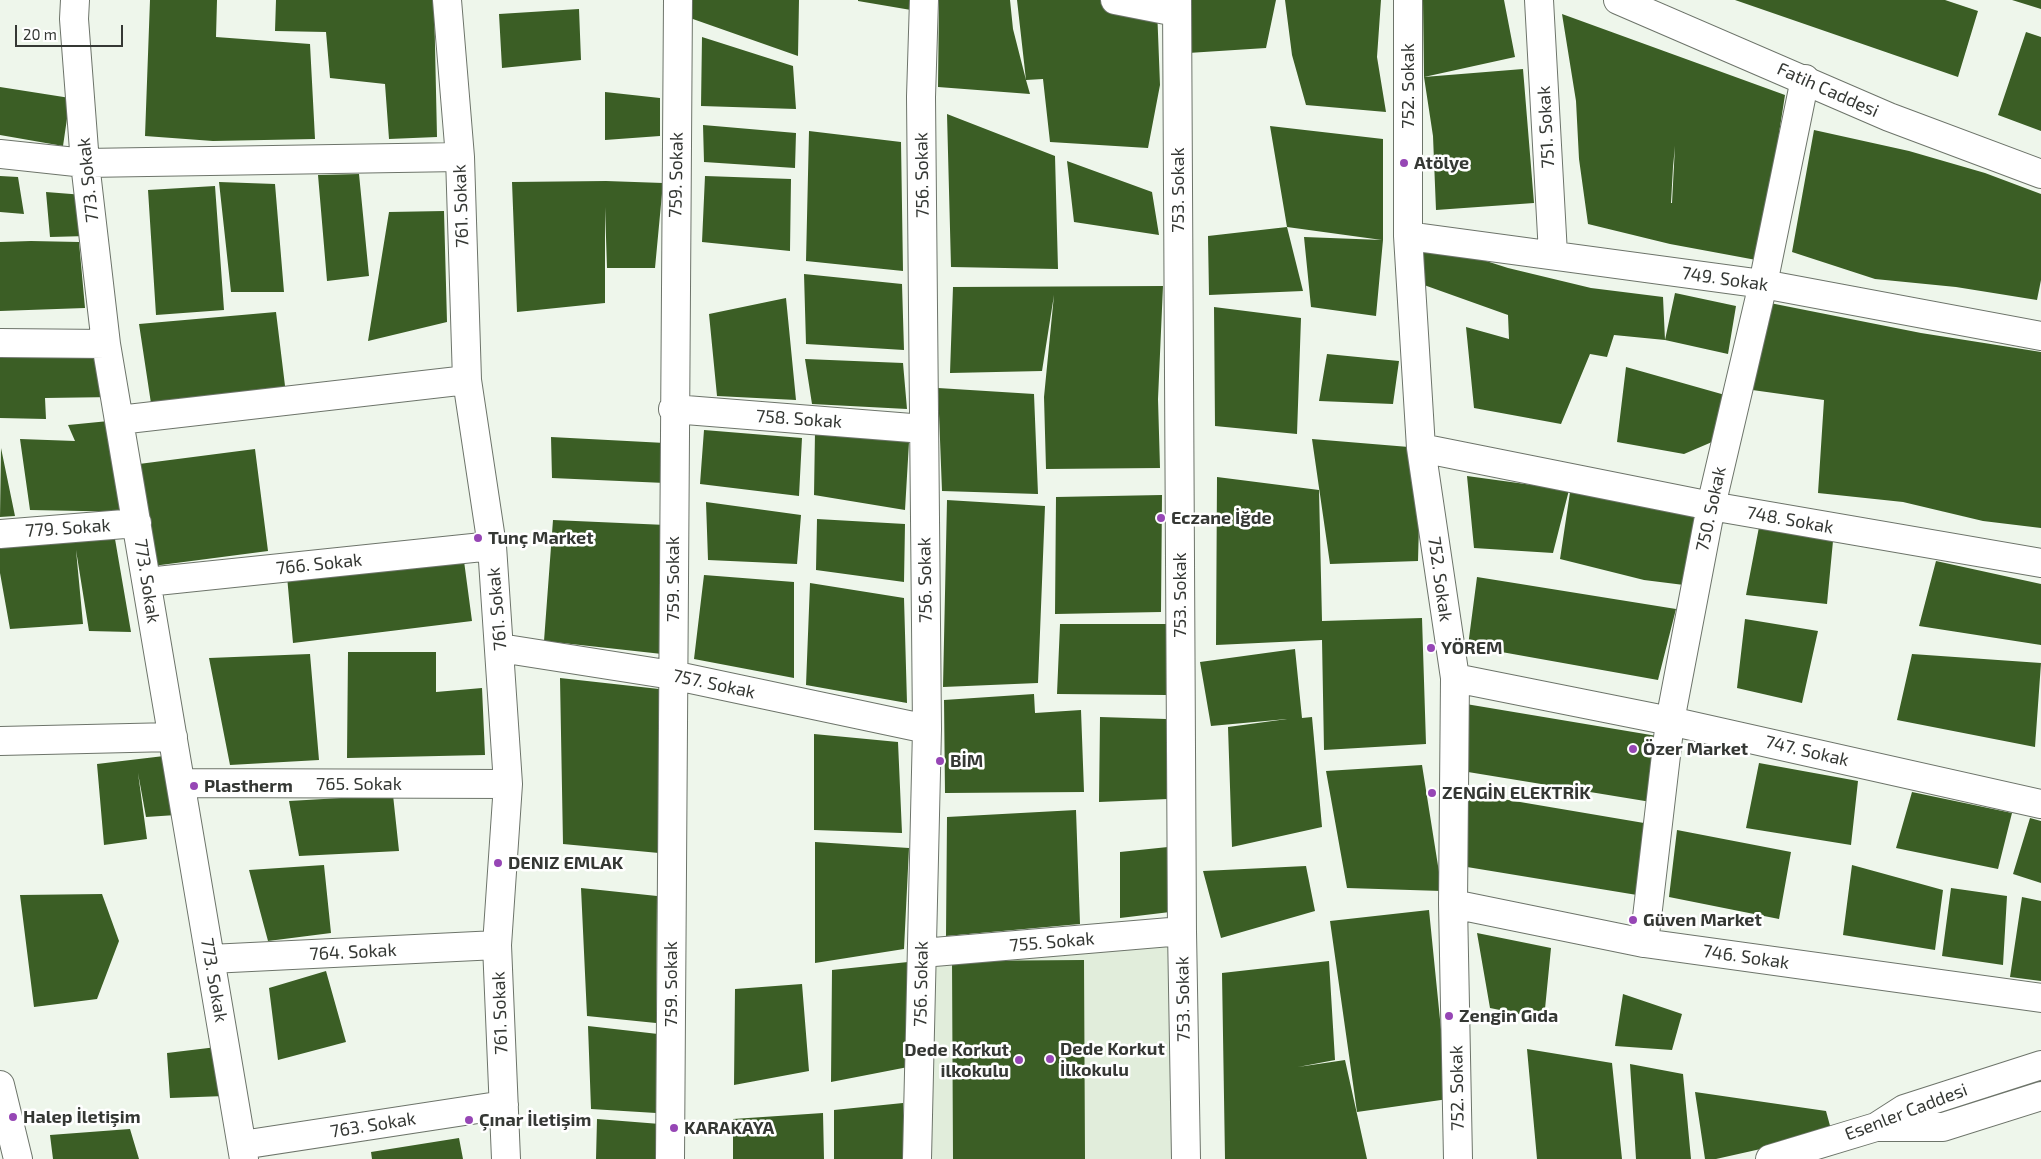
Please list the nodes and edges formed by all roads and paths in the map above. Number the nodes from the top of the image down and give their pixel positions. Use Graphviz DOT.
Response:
graph roads {
  1 [pos="75,0"];
  2 [pos="447,0"];
  3 [pos="678,0"];
  4 [pos="924,0"];
  5 [pos="1115,0"];
  6 [pos="1408,0"];
  7 [pos="1539,0"];
  8 [pos="1618,0"];
  9 [pos="1176,6"];
  10 [pos="1805,79"];
  11 [pos="0,154"];
  12 [pos="460,157"];
  13 [pos="86,163"];
  14 [pos="2041,174"];
  15 [pos="1408,236"];
  16 [pos="1553,254"];
  17 [pos="1763,284"];
  18 [pos="2041,336"];
  19 [pos="0,343"];
  20 [pos="106,344"];
  21 [pos="467,380"];
  22 [pos="674,409"];
  23 [pos="119,420"];
  24 [pos="924,429"];
  25 [pos="1421,448"];
  26 [pos="1711,506"];
  27 [pos="137,523"];
  28 [pos="0,534"];
  29 [pos="492,546"];
  30 [pos="2041,563"];
  31 [pos="147,582"];
  32 [pos="500,648"];
  33 [pos="672,675"];
  34 [pos="1455,678"];
  35 [pos="1670,720"];
  36 [pos="927,729"];
  37 [pos="173,737"];
  38 [pos="0,741"];
  39 [pos="180,783"];
  40 [pos="508,784"];
  41 [pos="2041,804"];
  42 [pos="1454,904"];
  43 [pos="1182,931"];
  44 [pos="1644,943"];
  45 [pos="497,945"];
  46 [pos="922,953"];
  47 [pos="210,959"];
  48 [pos="2041,998"];
  49 [pos="2041,1065"];
  50 [pos="0,1085"];
  51 [pos="2041,1096"];
  52 [pos="504,1106"];
  53 [pos="1876,1127"];
  54 [pos="243,1152"];
  55 [pos="18,1159"];
  56 [pos="506,1159"];
  57 [pos="670,1159"];
  58 [pos="917,1159"];
  59 [pos="1186,1159"];
  60 [pos="1458,1159"];
  61 [pos="1770,1159"];
  1 -- 13 [label="street, 773. Sokak"];
  2 -- 12 [label="street, 761. Sokak"];
  3 -- 22 [label="street, 759. Sokak"];
  4 -- 24 [label="street, 756. Sokak"];
  5 -- 9 [label="street"];
  6 -- 15 [label="street, 752. Sokak"];
  7 -- 16 [label="street, 751. Sokak"];
  8 -- 10 [label="street, Fatih Caddesi"];
  9 -- 43 [label="street, 753. Sokak"];
  10 -- 14 [label="street, Fatih Caddesi"];
  10 -- 17 [label="street, 750. Sokak"];
  11 -- 13 [label="street"];
  12 -- 13 [label="street"];
  12 -- 21 [label="street, 761. Sokak"];
  13 -- 20 [label="street, 773. Sokak"];
  15 -- 16 [label="street, 749. Sokak"];
  15 -- 25 [label="street, 752. Sokak"];
  16 -- 17 [label="street, 749. Sokak"];
  17 -- 18 [label="street, 749. Sokak"];
  17 -- 26 [label="street, 750. Sokak"];
  19 -- 20 [label="street"];
  20 -- 23 [label="street, 773. Sokak"];
  21 -- 23 [label="street"];
  21 -- 29 [label="street, 761. Sokak"];
  22 -- 24 [label="street, 758. Sokak"];
  22 -- 33 [label="street, 759. Sokak"];
  23 -- 27 [label="street, 773. Sokak"];
  24 -- 36 [label="street, 756. Sokak"];
  25 -- 26 [label="street, 748. Sokak"];
  25 -- 34 [label="street, 752. Sokak"];
  26 -- 30 [label="street, 748. Sokak"];
  26 -- 35 [label="street, 750. Sokak"];
  27 -- 28 [label="street, 779. Sokak"];
  27 -- 31 [label="street, 773. Sokak"];
  29 -- 31 [label="street, 766. Sokak"];
  29 -- 32 [label="street, 761. Sokak"];
  31 -- 37 [label="street, 773. Sokak"];
  32 -- 33 [label="street, 757. Sokak"];
  32 -- 40 [label="street, 761. Sokak"];
  33 -- 36 [label="street, 757. Sokak"];
  33 -- 57 [label="street, 759. Sokak"];
  34 -- 35 [label="street, 747. Sokak"];
  34 -- 42 [label="street, 752. Sokak"];
  35 -- 41 [label="street, 747. Sokak"];
  35 -- 44 [label="street, 750. Sokak"];
  36 -- 46 [label="street, 756. Sokak"];
  37 -- 38 [label="street"];
  37 -- 39 [label="street, 773. Sokak"];
  39 -- 40 [label="street, 765. Sokak"];
  39 -- 47 [label="street, 773. Sokak"];
  40 -- 45 [label="street, 761. Sokak"];
  42 -- 44 [label="street, 746. Sokak"];
  42 -- 60 [label="street, 752. Sokak"];
  43 -- 46 [label="street, 755. Sokak"];
  43 -- 59 [label="street, 753. Sokak"];
  44 -- 48 [label="street, 746. Sokak"];
  45 -- 47 [label="street, 764. Sokak"];
  45 -- 52 [label="street, 761. Sokak"];
  46 -- 58 [label="street, 756. Sokak"];
  47 -- 54 [label="street, 773. Sokak"];
  49 -- 53 [label="street, Esenler Caddesi"];
  50 -- 55 [label="street"];
  51 -- 53 [label="street"];
  52 -- 54 [label="street, 763. Sokak"];
  52 -- 56 [label="street, 761. Sokak"];
  53 -- 61 [label="street, Esenler Caddesi"];
}
